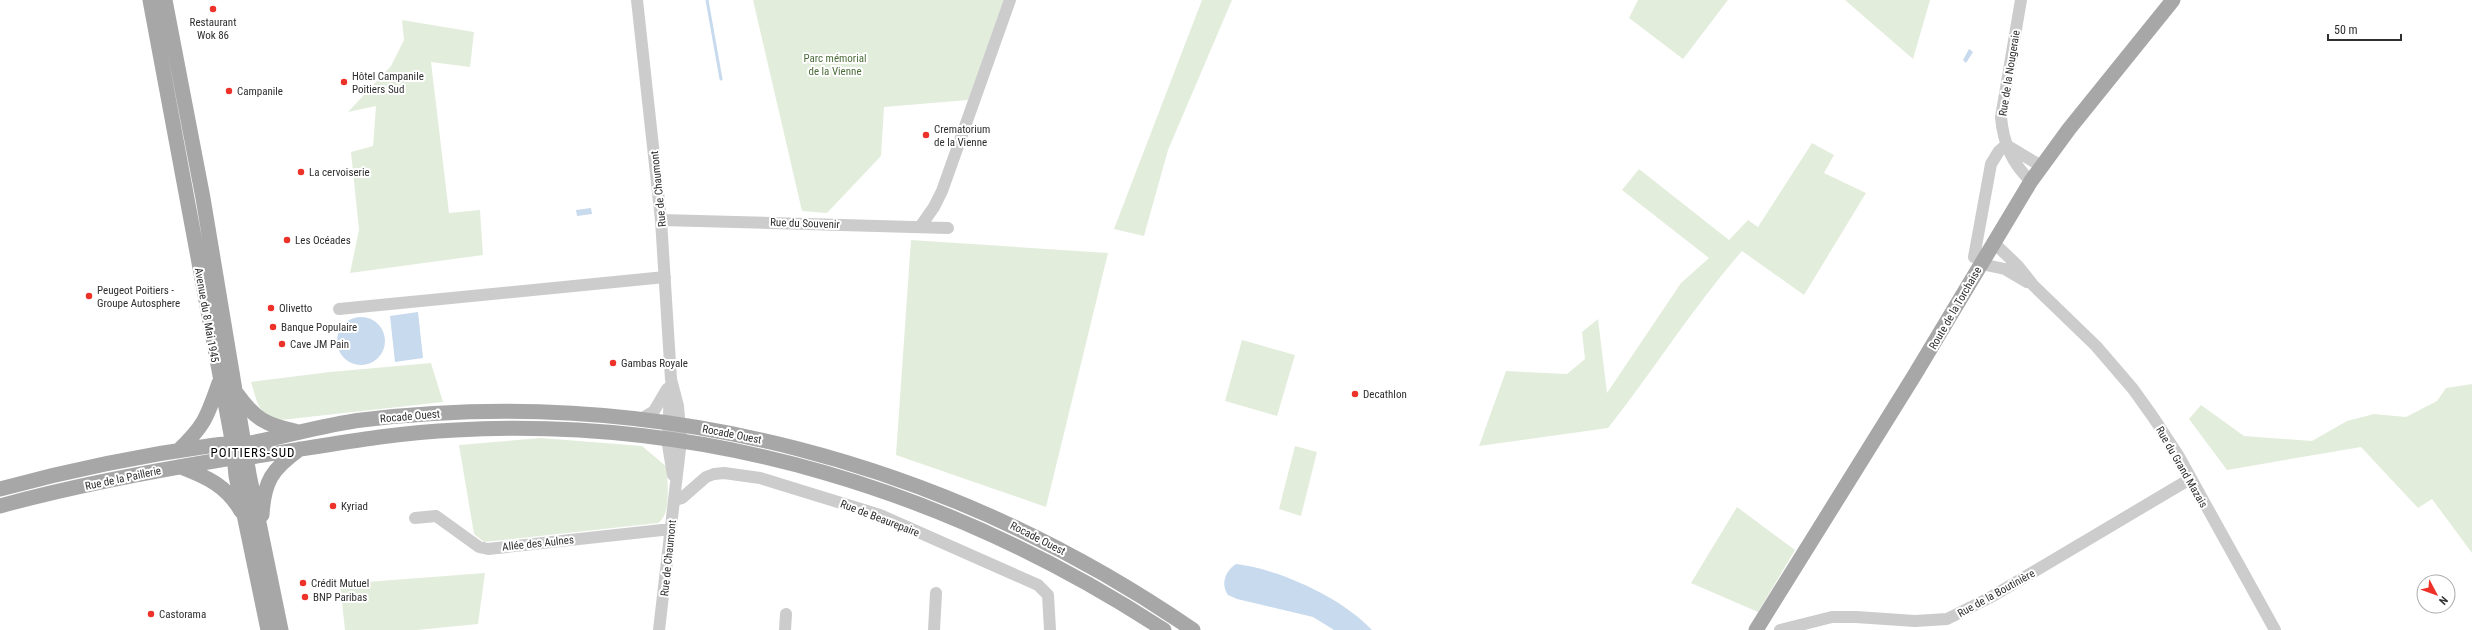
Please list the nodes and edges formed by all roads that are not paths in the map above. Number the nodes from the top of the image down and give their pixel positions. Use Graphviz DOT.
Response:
graph roads {
  1 [pos="150,0"];
  2 [pos="165,0"];
  3 [pos="637,0"];
  4 [pos="1010,0"];
  5 [pos="2021,0"];
  6 [pos="2173,0"];
  7 [pos="2006,145"];
  8 [pos="2041,166"];
  9 [pos="2031,180"];
  10 [pos="661,220"];
  11 [pos="920,227"];
  12 [pos="948,228"];
  13 [pos="1993,242"];
  14 [pos="1977,261"];
  15 [pos="665,277"];
  16 [pos="2033,286"];
  17 [pos="339,309"];
  18 [pos="671,379"];
  19 [pos="220,381"];
  20 [pos="236,394"];
  21 [pos="641,419"];
  22 [pos="674,423"];
  23 [pos="300,432"];
  24 [pos="674,439"];
  25 [pos="303,448"];
  26 [pos="178,451"];
  27 [pos="240,451"];
  28 [pos="181,467"];
  29 [pos="49,477"];
  30 [pos="2190,479"];
  31 [pos="0,489"];
  32 [pos="61,492"];
  33 [pos="675,500"];
  34 [pos="4,505"];
  35 [pos="245,517"];
  36 [pos="415,518"];
  37 [pos="671,529"];
  38 [pos="261,534"];
  39 [pos="936,593"];
  40 [pos="786,614"];
  41 [pos="268,630"];
  42 [pos="281,630"];
  43 [pos="659,630"];
  44 [pos="785,630"];
  45 [pos="934,630"];
  46 [pos="1050,630"];
  47 [pos="1164,630"];
  48 [pos="1193,630"];
  49 [pos="1756,630"];
  50 [pos="1780,630"];
  51 [pos="2275,630"];
  1 -- 19 [label="main road, Avenue du 8 Mai 1945"];
  2 -- 20 [label="main road, Avenue du 8 Mai 1945"];
  3 -- 10 [label="street, Rue de Chaumont"];
  4 -- 11 [label="street"];
  5 -- 7 [label="street, Rue de la Nougeraie"];
  6 -- 8 [label="main road, Route de la Torchaise"];
  7 -- 8 [label="street"];
  7 -- 9 [label="street, Rue de la Nougeraie"];
  7 -- 14 [label="street"];
  8 -- 9 [label="main road, Route de la Torchaise"];
  9 -- 13 [label="main road, Route de la Torchaise"];
  10 -- 11 [label="street, Rue du Souvenir"];
  10 -- 15 [label="street, Rue de Chaumont"];
  11 -- 12 [label="street, Rue du Souvenir"];
  13 -- 14 [label="main road, Route de la Torchaise"];
  13 -- 16 [label="street, Rue du Grand Mazais"];
  14 -- 16 [label="street, Rue du Grand Mazais"];
  14 -- 49 [label="main road, Route de la Torchaise"];
  15 -- 17 [label="street"];
  15 -- 18 [label="street, Rue de Chaumont"];
  16 -- 30 [label="street, Rue du Grand Mazais"];
  18 -- 21 [label="street"];
  18 -- 22 [label="street, Rue de Chaumont"];
  19 -- 26 [label="main road"];
  19 -- 27 [label="main road, Avenue du 8 Mai 1945"];
  20 -- 23 [label="main road"];
  20 -- 27 [label="main road, Avenue du 8 Mai 1945"];
  21 -- 22 [label="main road, Rocade Ouest"];
  21 -- 23 [label="main road, Rocade Ouest"];
  22 -- 24 [label="street, Rue de Chaumont"];
  22 -- 48 [label="main road, Rocade Ouest"];
  23 -- 27 [label="main road, Rocade Ouest"];
  24 -- 25 [label="main road, Rocade Ouest"];
  24 -- 33 [label="street, Rue de Chaumont"];
  24 -- 47 [label="main road, Rocade Ouest"];
  25 -- 27 [label="main road, Rocade Ouest"];
  25 -- 38 [label="main road"];
  26 -- 27 [label="main road, Rue de la Paillerie"];
  26 -- 29 [label="main road, Rue de la Paillerie"];
  27 -- 28 [label="main road, Rue de la Paillerie"];
  27 -- 35 [label="main road, Avenue du 8 Mai 1945"];
  27 -- 38 [label="main road, Avenue du 8 Mai 1945"];
  28 -- 32 [label="main road, Rue de la Paillerie"];
  28 -- 35 [label="main road"];
  29 -- 31 [label="main road, Rue de la Paillerie"];
  29 -- 32 [label="main road"];
  29 -- 34 [label="main road"];
  30 -- 50 [label="street, Rue de la Boutinière"];
  30 -- 51 [label="street, Rue du Grand Mazais"];
  32 -- 34 [label="main road, Rue de la Paillerie"];
  33 -- 37 [label="street, Rue de Chaumont"];
  33 -- 46 [label="street, Rue de Beaurepaire"];
  35 -- 41 [label="main road, Avenue du 8 Mai 1945"];
  36 -- 37 [label="street, Allée des Aulnes"];
  37 -- 43 [label="street, Rue de Chaumont"];
  38 -- 42 [label="main road, Avenue du 8 Mai 1945"];
  39 -- 45 [label="street"];
  40 -- 44 [label="street"];
}
